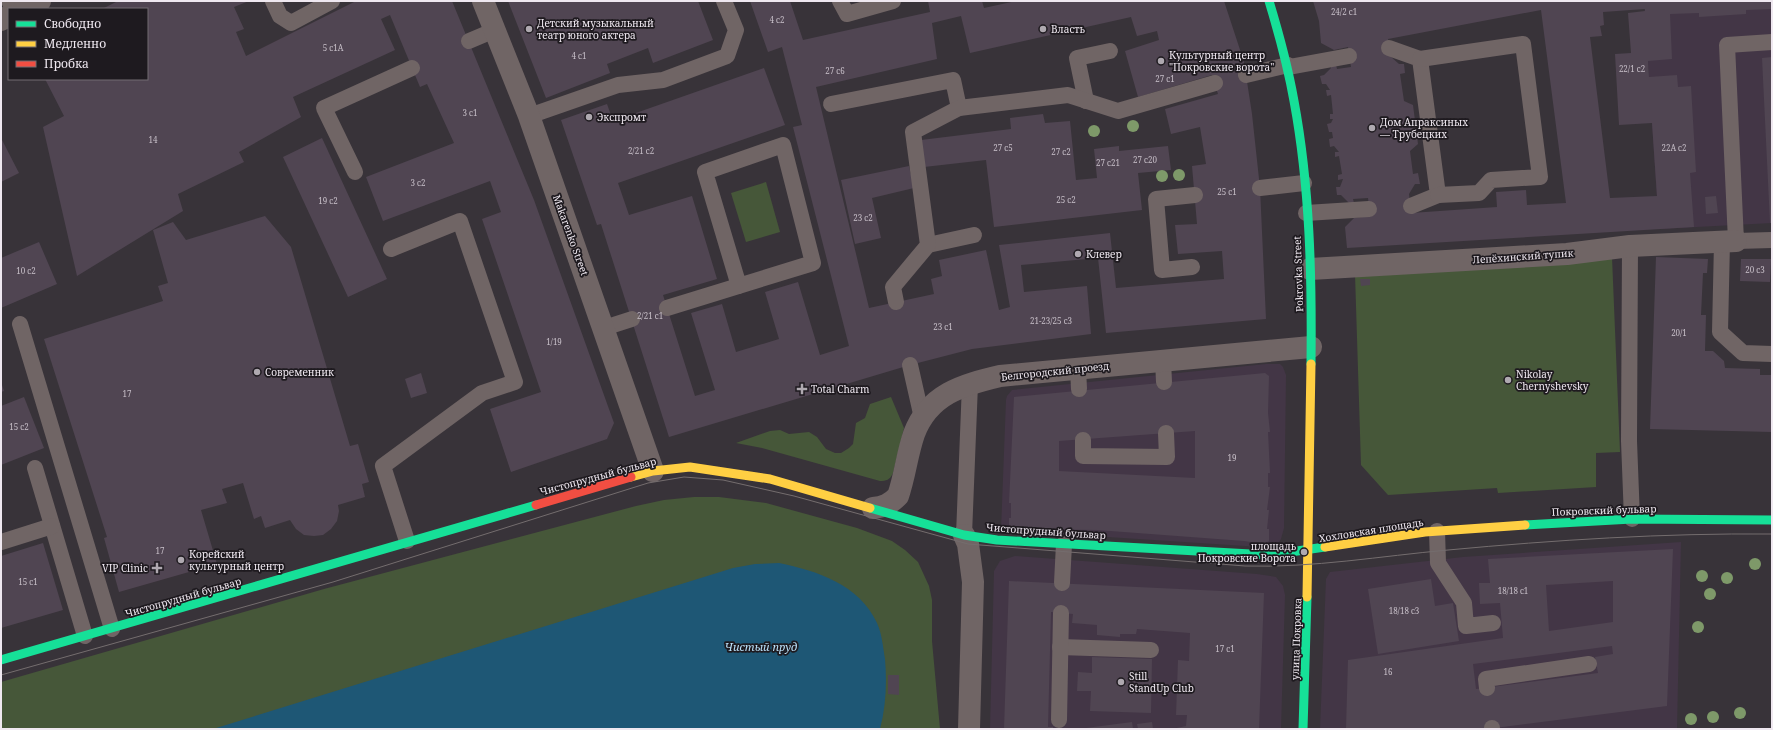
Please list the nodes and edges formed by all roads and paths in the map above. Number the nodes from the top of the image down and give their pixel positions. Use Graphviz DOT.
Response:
graph roads {
  1 [pos="40,1"];
  2 [pos="273,1"];
  3 [pos="332,1"];
  4 [pos="483,1"];
  5 [pos="724,1"];
  6 [pos="840,1"];
  7 [pos="894,1"];
  8 [pos="1269,1"];
  9 [pos="26,8"];
  10 [pos="495,30"];
  11 [pos="469,41"];
  12 [pos="1772,42"];
  13 [pos="1389,48"];
  14 [pos="1110,51"];
  15 [pos="1349,56"];
  16 [pos="1420,59"];
  17 [pos="1289,66"];
  18 [pos="412,68"];
  19 [pos="1246,75"];
  20 [pos="1215,83"];
  21 [pos="1086,101"];
  22 [pos="831,104"];
  23 [pos="959,108"];
  24 [pos="529,116"];
  25 [pos="355,172"];
  26 [pos="1304,183"];
  27 [pos="1260,188"];
  28 [pos="1195,195"];
  29 [pos="1438,195"];
  30 [pos="1410,206"];
  31 [pos="1369,209"];
  32 [pos="1306,212"];
  33 [pos="974,235"];
  34 [pos="1772,240"];
  35 [pos="1729,242"];
  36 [pos="928,245"];
  37 [pos="1630,246"];
  38 [pos="391,249"];
  39 [pos="1192,267"];
  40 [pos="1310,269"];
  41 [pos="739,286"];
  42 [pos="896,302"];
  43 [pos="667,308"];
  44 [pos="632,319"];
  45 [pos="20,324"];
  46 [pos="604,328"];
  47 [pos="1311,347"];
  48 [pos="1772,354"];
  49 [pos="1162,360"];
  50 [pos="910,364"];
  51 [pos="1164,382"];
  52 [pos="970,384"];
  53 [pos="922,418"];
  54 [pos="1166,433"];
  55 [pos="1083,440"];
  56 [pos="35,468"];
  57 [pos="653,471"];
  58 [pos="873,508"];
  59 [pos="1632,519"];
  60 [pos="1772,520"];
  61 [pos="52,526"];
  62 [pos="1437,531"];
  63 [pos="964,535"];
  64 [pos="407,541"];
  65 [pos="1,542"];
  66 [pos="1064,544"];
  67 [pos="1310,550"];
  68 [pos="1062,583"];
  69 [pos="1061,613"];
  70 [pos="1493,623"];
  71 [pos="112,629"];
  72 [pos="85,636"];
  73 [pos="1060,647"];
  74 [pos="1151,650"];
  75 [pos="1,660"];
  76 [pos="1589,664"];
  77 [pos="1487,688"];
  78 [pos="1059,720"];
  79 [pos="969,729"];
  80 [pos="1303,729"];
  1 -- 9 [label="street"];
  2 -- 3 [label="lane"];
  4 -- 10 [label="street, Makarenko Street"];
  5 -- 24 [label="lane"];
  6 -- 7 [label="lane"];
  8 -- 17 [label="main road, Pokrovka Street"];
  10 -- 11 [label="lane"];
  10 -- 24 [label="street, Makarenko Street"];
  12 -- 35 [label="lane"];
  13 -- 16 [label="lane"];
  14 -- 21 [label="lane"];
  15 -- 17 [label="lane"];
  16 -- 29 [label="lane"];
  16 -- 29 [label="lane"];
  17 -- 19 [label="lane"];
  17 -- 26 [label="main road, Pokrovka Street"];
  18 -- 25 [label="lane"];
  20 -- 21 [label="lane"];
  21 -- 23 [label="lane"];
  22 -- 23 [label="lane"];
  23 -- 36 [label="lane"];
  24 -- 46 [label="street, Makarenko Street"];
  26 -- 27 [label="lane"];
  26 -- 32 [label="main road, Pokrovka Street"];
  28 -- 39 [label="lane"];
  29 -- 30 [label="lane"];
  31 -- 32 [label="lane"];
  32 -- 40 [label="main road, Pokrovka Street"];
  33 -- 36 [label="lane"];
  34 -- 35 [label="lane"];
  35 -- 37 [label="street, Лепёхинский тупик"];
  35 -- 48 [label="lane"];
  36 -- 42 [label="lane"];
  37 -- 40 [label="street, Лепёхинский тупик"];
  37 -- 59 [label="lane"];
  38 -- 64 [label="lane"];
  40 -- 47 [label="main road, Pokrovka Street"];
  41 -- 41 [label="lane"];
  41 -- 43 [label="lane"];
  44 -- 46 [label="lane"];
  45 -- 71 [label="lane"];
  46 -- 57 [label="street, Makarenko Street"];
  47 -- 49 [label="street, Белгородский проезд"];
  47 -- 67 [label="main road, Pokrovka Street"];
  49 -- 51 [label="lane"];
  49 -- 52 [label="street, Белгородский проезд"];
  50 -- 53 [label="lane"];
  52 -- 53 [label="street, Белгородский проезд"];
  52 -- 63 [label="lane"];
  53 -- 58 [label="street, Белгородский проезд"];
  54 -- 55 [label="lane"];
  56 -- 61 [label="lane"];
  57 -- 58 [label="main road, Чистопрудный бульвар"];
  57 -- 64 [label="main road, Чистопрудный бульвар"];
  58 -- 63 [label="main road, Чистопрудный бульвар"];
  59 -- 60 [label="main road, Покровский бульвар"];
  59 -- 62 [label="main road, Покровский бульвар"];
  61 -- 65 [label="lane"];
  61 -- 72 [label="lane"];
  62 -- 67 [label="main road, Хохловская площадь"];
  62 -- 70 [label="lane"];
  63 -- 66 [label="main road, Чистопрудный бульвар"];
  63 -- 79 [label="street"];
  64 -- 71 [label="main road, Чистопрудный бульвар"];
  66 -- 67 [label="main road, Чистопрудный бульвар"];
  66 -- 68 [label="lane"];
  67 -- 80 [label="main road, улица Покровка"];
  69 -- 73 [label="lane"];
  71 -- 72 [label="main road, Чистопрудный бульвар"];
  72 -- 75 [label="main road, Чистопрудный бульвар"];
  73 -- 74 [label="lane"];
  73 -- 78 [label="lane"];
  76 -- 77 [label="lane"];
}
